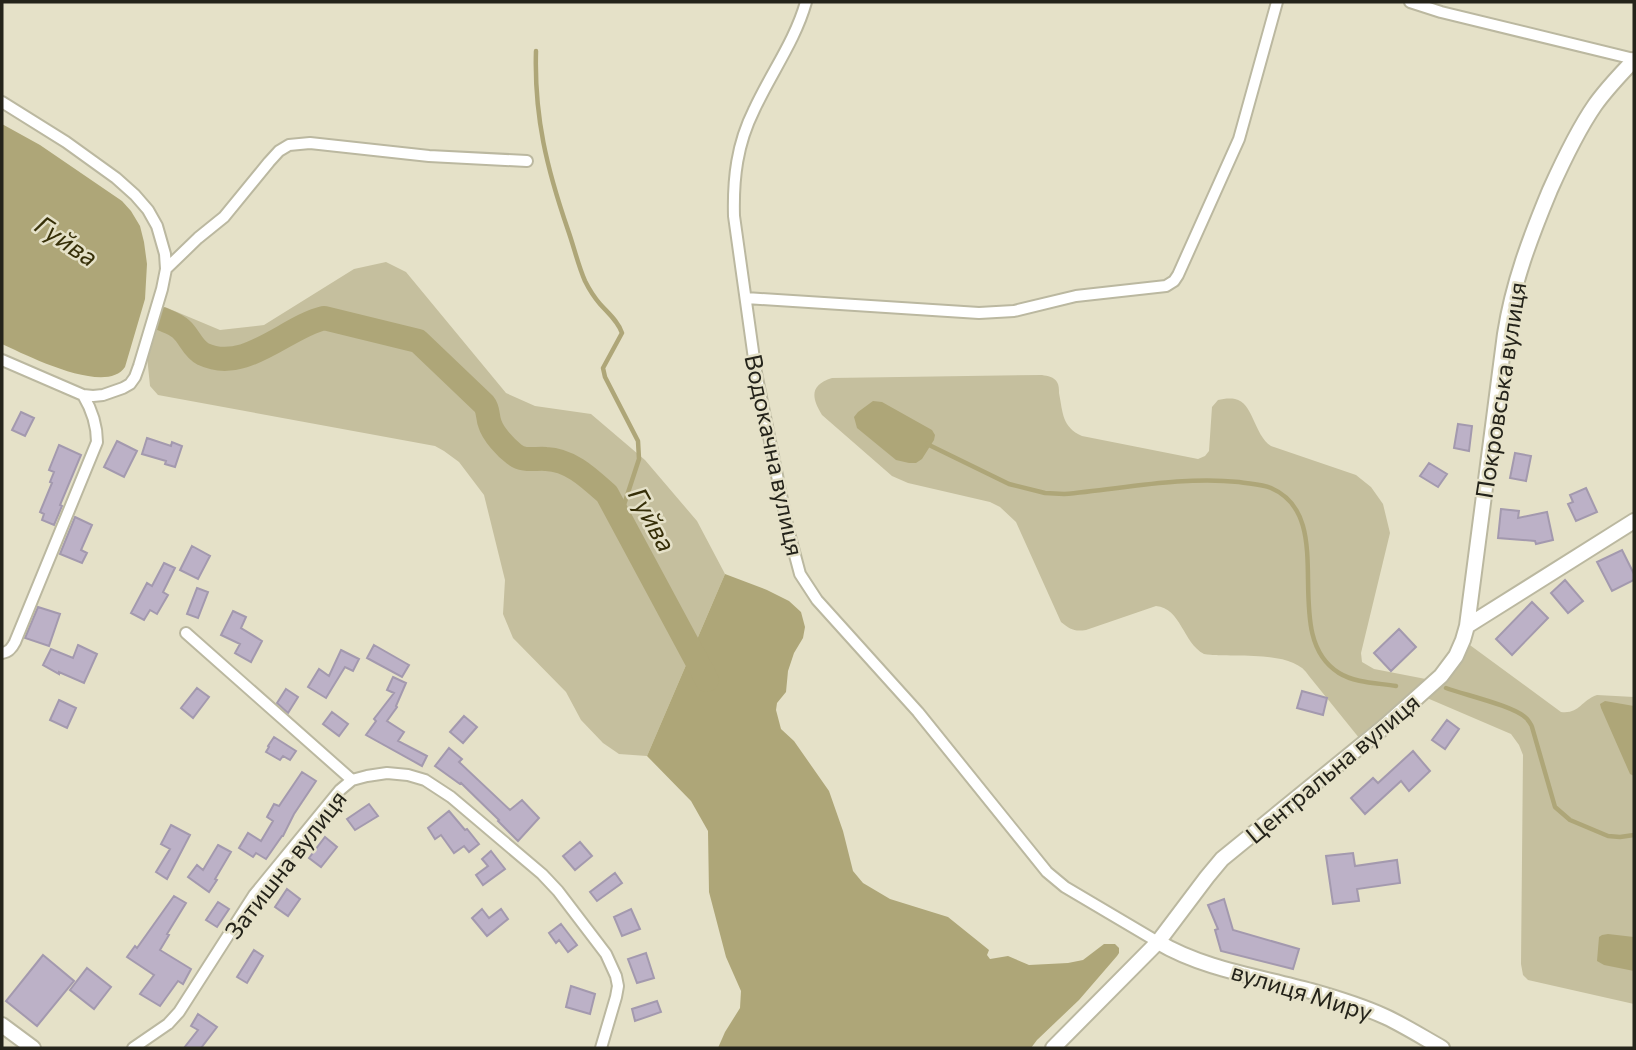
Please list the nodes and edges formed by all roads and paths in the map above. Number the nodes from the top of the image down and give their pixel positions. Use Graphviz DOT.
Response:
graph roads {
  1 [pos="806,2"];
  2 [pos="1277,2"];
  3 [pos="1410,2"];
  4 [pos="1634,59"];
  5 [pos="2,102"];
  6 [pos="527,161"];
  7 [pos="166,269"];
  8 [pos="746,298"];
  9 [pos="2,360"];
  10 [pos="83,395"];
  11 [pos="1634,520"];
  12 [pos="1467,626"];
  13 [pos="186,633"];
  14 [pos="2,653"];
  15 [pos="352,780"];
  16 [pos="1158,942"];
  17 [pos="2,1025"];
  18 [pos="33,1048"];
  19 [pos="133,1048"];
  20 [pos="601,1048"];
  21 [pos="1053,1048"];
  22 [pos="1442,1048"];
  1 -- 8 [label="street, Водокачна вулиця"];
  2 -- 8 [label="street"];
  3 -- 4 [label="street"];
  4 -- 12 [label="street, Покровська вулиця"];
  5 -- 7 [label="street"];
  6 -- 7 [label="street"];
  7 -- 10 [label="street"];
  8 -- 16 [label="street, Водокачна вулиця"];
  9 -- 10 [label="street"];
  10 -- 14 [label="street"];
  11 -- 12 [label="street"];
  12 -- 16 [label="street, Центральна вулиця"];
  13 -- 15 [label="street"];
  15 -- 19 [label="street, Затишна вулиця"];
  15 -- 20 [label="street, Затишна вулиця"];
  16 -- 21 [label="street, Центральна вулиця"];
  16 -- 22 [label="street, вулиця Миру"];
  17 -- 18 [label="street"];
}
